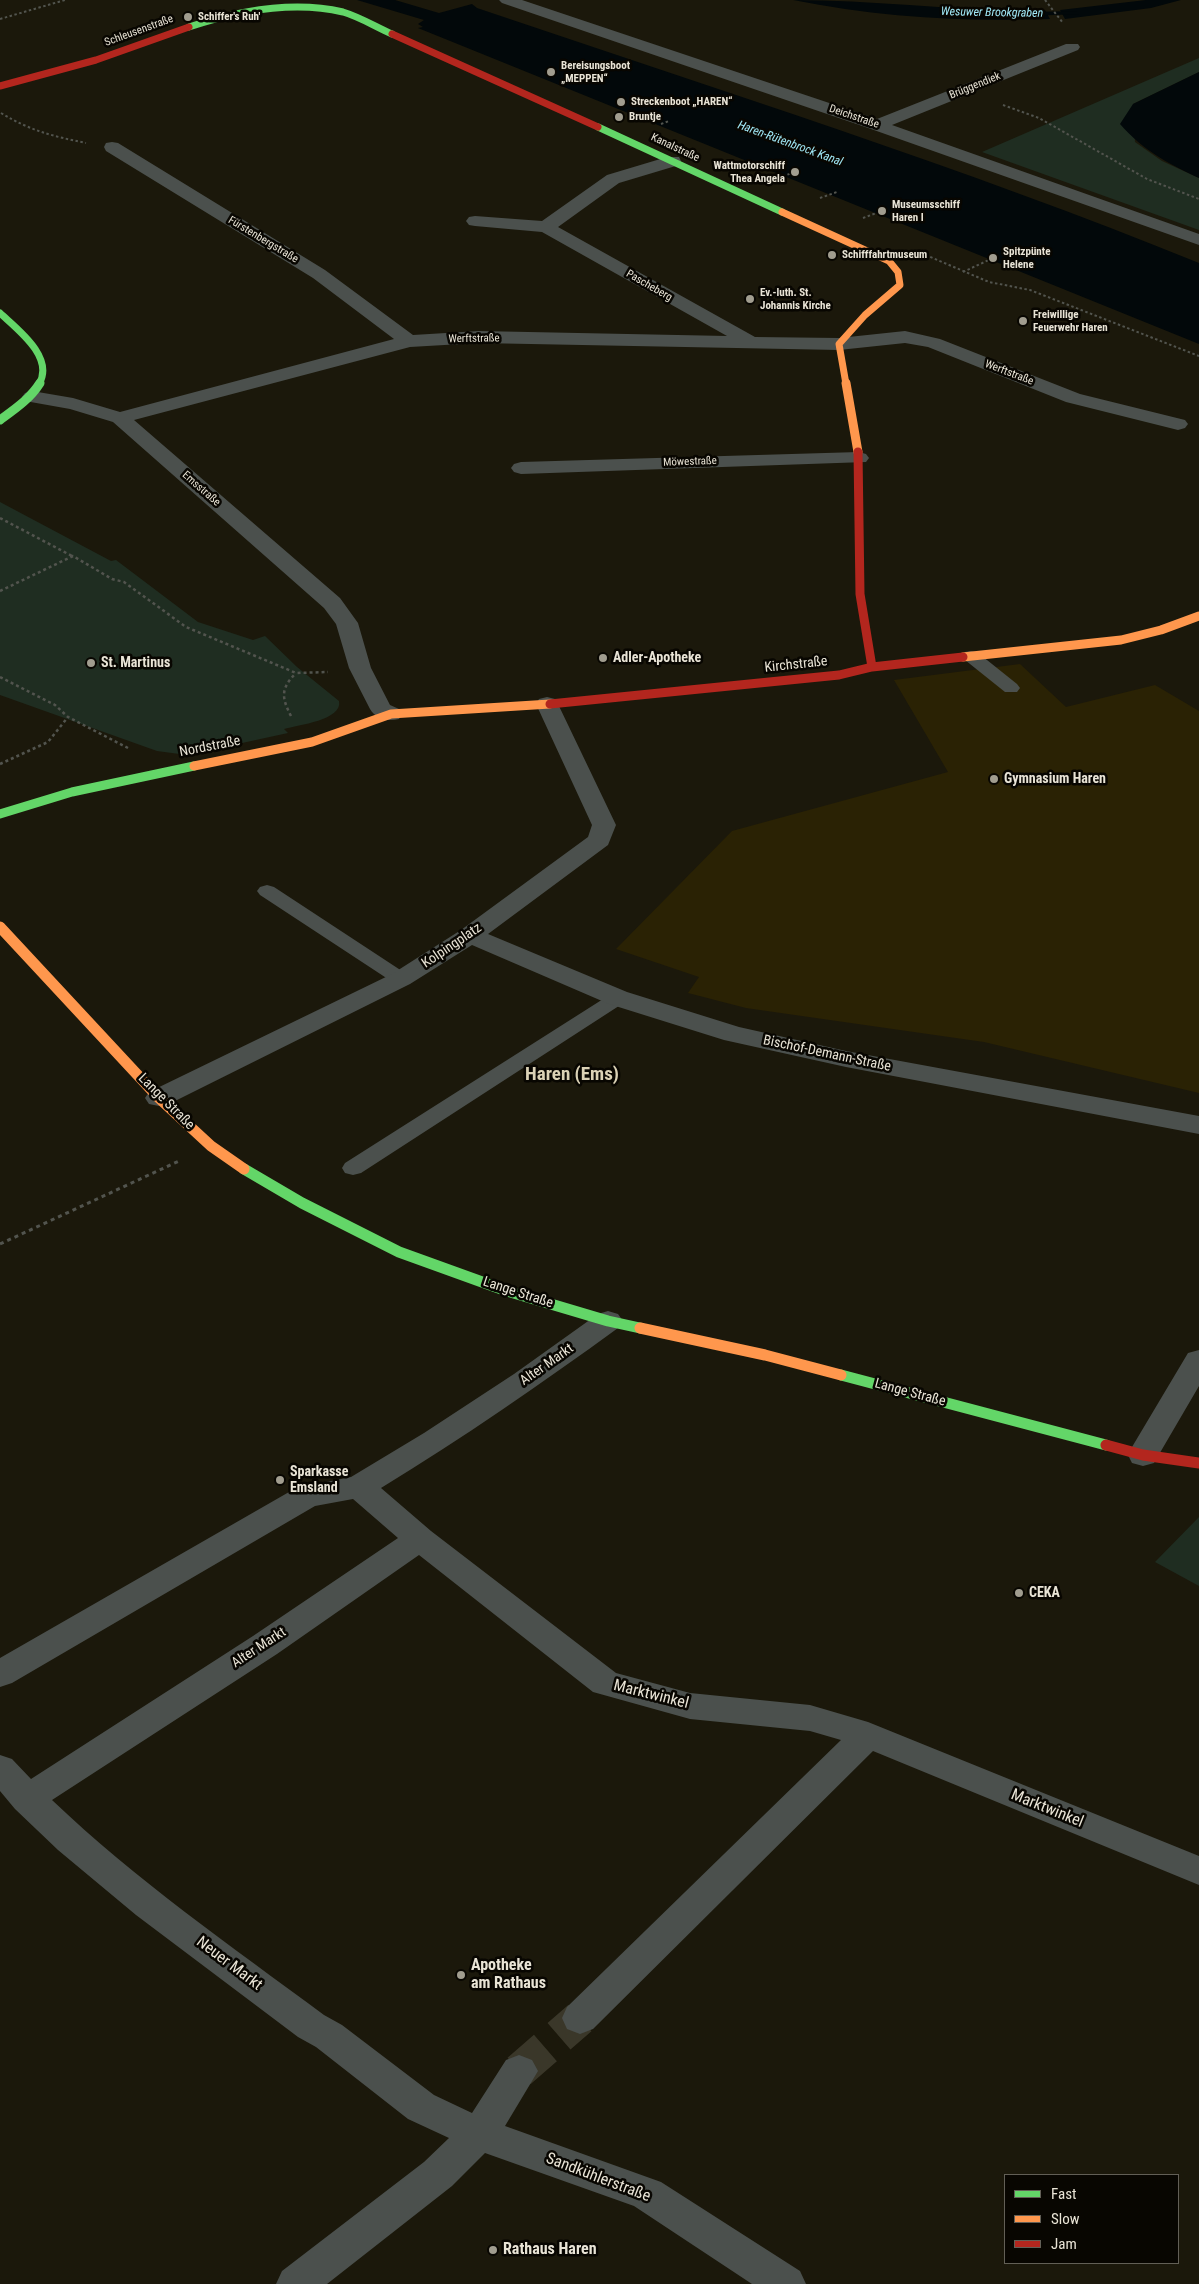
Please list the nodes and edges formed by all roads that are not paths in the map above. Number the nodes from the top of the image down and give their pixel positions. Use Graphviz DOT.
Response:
graph roads {
  1 [pos="507,0"];
  2 [pos="286,3"];
  3 [pos="1072,47"];
  4 [pos="0,86"];
  5 [pos="877,125"];
  6 [pos="112,147"];
  7 [pos="673,161"];
  8 [pos="475,221"];
  9 [pos="546,227"];
  10 [pos="1199,240"];
  11 [pos="0,313"];
  12 [pos="409,341"];
  13 [pos="754,343"];
  14 [pos="839,344"];
  15 [pos="32,397"];
  16 [pos="120,418"];
  17 [pos="0,420"];
  18 [pos="1178,424"];
  19 [pos="859,458"];
  20 [pos="521,468"];
  21 [pos="1199,616"];
  22 [pos="972,656"];
  23 [pos="872,667"];
  24 [pos="1011,688"];
  25 [pos="547,704"];
  26 [pos="392,714"];
  27 [pos="0,814"];
  28 [pos="267,891"];
  29 [pos="0,927"];
  30 [pos="470,935"];
  31 [pos="401,980"];
  32 [pos="618,998"];
  33 [pos="159,1098"];
  34 [pos="1199,1125"];
  35 [pos="354,1168"];
  36 [pos="608,1321"];
  37 [pos="1199,1360"];
  38 [pos="1143,1455"];
  39 [pos="1199,1463"];
  40 [pos="358,1487"];
  41 [pos="420,1539"];
  42 [pos="0,1674"];
  43 [pos="868,1735"];
  44 [pos="0,1768"];
  45 [pos="27,1799"];
  46 [pos="1199,1871"];
  47 [pos="580,2018"];
  48 [pos="519,2071"];
  49 [pos="478,2134"];
  50 [pos="296,2284"];
  51 [pos="786,2284"];
  1 -- 5 [label="street, Deichstraße"];
  2 -- 4 [label="street, Schleusenstraße"];
  2 -- 7 [label="street, Kanalstraße"];
  3 -- 5 [label="street, Brüggendiek"];
  5 -- 10 [label="street, Deichstraße"];
  6 -- 12 [label="street, Fürstenbergstraße"];
  7 -- 9 [label="street"];
  7 -- 14 [label="street, Kanalstraße"];
  8 -- 9 [label="street, Pascheberg"];
  9 -- 13 [label="street, Pascheberg"];
  11 -- 15 [label="street"];
  12 -- 13 [label="street, Werftstraße"];
  12 -- 16 [label="street, Werftstraße"];
  13 -- 14 [label="street, Werftstraße"];
  14 -- 18 [label="street, Werftstraße"];
  14 -- 19 [label="street"];
  15 -- 16 [label="street, Emsstraße"];
  15 -- 17 [label="street"];
  16 -- 26 [label="street, Emsstraße"];
  19 -- 20 [label="street, Möwestraße"];
  19 -- 23 [label="street"];
  21 -- 22 [label="street, Kirchstraße"];
  22 -- 23 [label="street, Kirchstraße"];
  22 -- 24 [label="lane"];
  23 -- 25 [label="street, Kirchstraße"];
  25 -- 26 [label="street, Kirchstraße"];
  25 -- 30 [label="street, Kolpingplatz"];
  26 -- 27 [label="street, Nordstraße"];
  28 -- 31 [label="lane"];
  29 -- 33 [label="street, Lange Straße"];
  30 -- 31 [label="street, Kolpingplatz"];
  30 -- 32 [label="street, Bischof-Demann-Straße"];
  31 -- 33 [label="street, Kolpingplatz"];
  32 -- 34 [label="street, Bischof-Demann-Straße"];
  32 -- 35 [label="lane"];
  33 -- 36 [label="street, Lange Straße"];
  36 -- 38 [label="street, Lange Straße"];
  36 -- 40 [label="street, Alter Markt"];
  37 -- 38 [label="street"];
  38 -- 39 [label="street, Lange Straße"];
  40 -- 41 [label="street"];
  40 -- 42 [label="street, Alter Markt"];
  41 -- 43 [label="street, Marktwinkel"];
  41 -- 45 [label="street, Alter Markt"];
  43 -- 46 [label="street, Marktwinkel"];
  43 -- 47 [label="street"];
  44 -- 45 [label="street, Neuer Markt"];
  45 -- 49 [label="street, Neuer Markt"];
  48 -- 49 [label="street"];
  49 -- 50 [label="street"];
  49 -- 51 [label="street, Sandkühlerstraße"];
}
